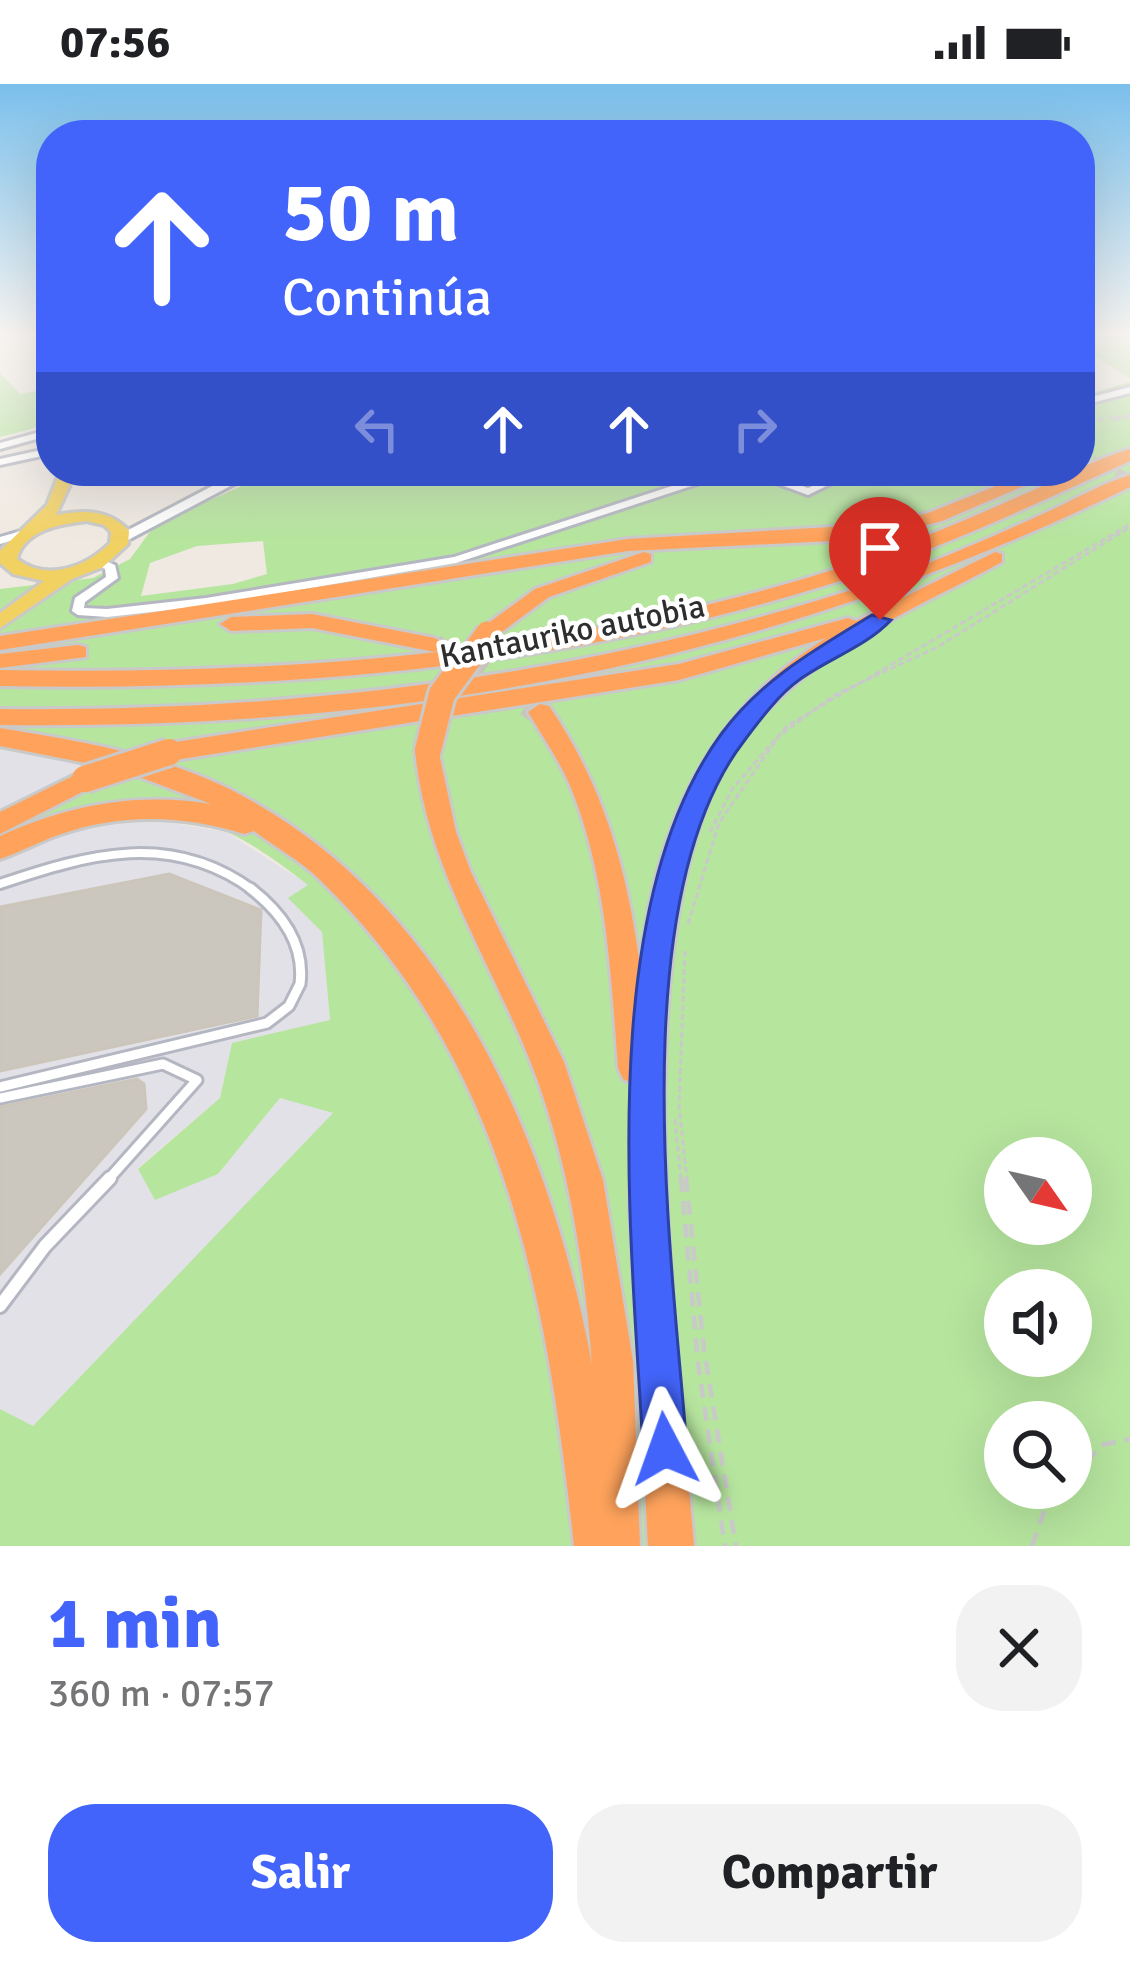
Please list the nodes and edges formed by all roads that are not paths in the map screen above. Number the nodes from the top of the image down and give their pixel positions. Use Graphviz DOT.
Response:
graph roads {
  1 [pos="36,436"];
  2 [pos="1130,439"];
  3 [pos="0,446"];
  4 [pos="1095,453"];
  5 [pos="36,454"];
  6 [pos="1130,454"];
  7 [pos="0,462"];
  8 [pos="1095,469"];
  9 [pos="1130,480"];
  10 [pos="63,486"];
  11 [pos="81,486"];
  12 [pos="220,486"];
  13 [pos="681,486"];
  14 [pos="792,486"];
  15 [pos="821,486"];
  16 [pos="1014,486"];
  17 [pos="1056,486"];
  18 [pos="1092,498"];
  19 [pos="87,517"];
  20 [pos="32,529"];
  21 [pos="116,530"];
  22 [pos="887,530"];
  23 [pos="7,558"];
  24 [pos="100,562"];
  25 [pos="68,574"];
  26 [pos="911,603"];
  27 [pos="0,610"];
  28 [pos="691,616"];
  29 [pos="0,622"];
  30 [pos="248,623"];
  31 [pos="435,645"];
  32 [pos="0,646"];
  33 [pos="0,662"];
  34 [pos="0,678"];
  35 [pos="0,696"];
  36 [pos="540,712"];
  37 [pos="0,717"];
  38 [pos="0,737"];
  39 [pos="0,824"];
  40 [pos="282,838"];
  41 [pos="0,848"];
  42 [pos="0,884"];
  43 [pos="0,1087"];
  44 [pos="0,1098"];
  45 [pos="650,1224"];
  46 [pos="0,1306"];
  47 [pos="671,1543"];
  48 [pos="596,1546"];
  49 [pos="617,1546"];
  1 -- 3 [label="street"];
  2 -- 4 [label="highway"];
  5 -- 7 [label="street"];
  6 -- 8 [label="highway, Kantauriko autobia"];
  9 -- 18 [label="highway, Kantauriko autobia"];
  10 -- 20 [label="main road"];
  11 -- 19 [label="main road"];
  12 -- 21 [label="street"];
  13 -- 24 [label="street"];
  14 -- 15 [label="street"];
  16 -- 22 [label="highway"];
  17 -- 28 [label="highway, Kantauriko autobia"];
  18 -- 26 [label="highway"];
  18 -- 37 [label="highway, Kantauriko autobia"];
  19 -- 20 [label="main road"];
  19 -- 21 [label="main road"];
  20 -- 23 [label="main road"];
  21 -- 24 [label="main road"];
  22 -- 32 [label="highway"];
  22 -- 49 [label="highway, bridge"];
  23 -- 25 [label="main road"];
  23 -- 27 [label="main road"];
  24 -- 25 [label="main road"];
  25 -- 29 [label="main road"];
  26 -- 39 [label="highway, bridge"];
  26 -- 45 [label="highway"];
  28 -- 34 [label="highway, Kantauriko autobia"];
  28 -- 35 [label="highway"];
  30 -- 31 [label="highway"];
  30 -- 32 [label="highway"];
  30 -- 33 [label="highway"];
  36 -- 45 [label="highway"];
  38 -- 40 [label="highway"];
  40 -- 41 [label="highway"];
  40 -- 48 [label="highway"];
  42 -- 43 [label="lane"];
  44 -- 46 [label="lane"];
  45 -- 47 [label="highway"];
}
